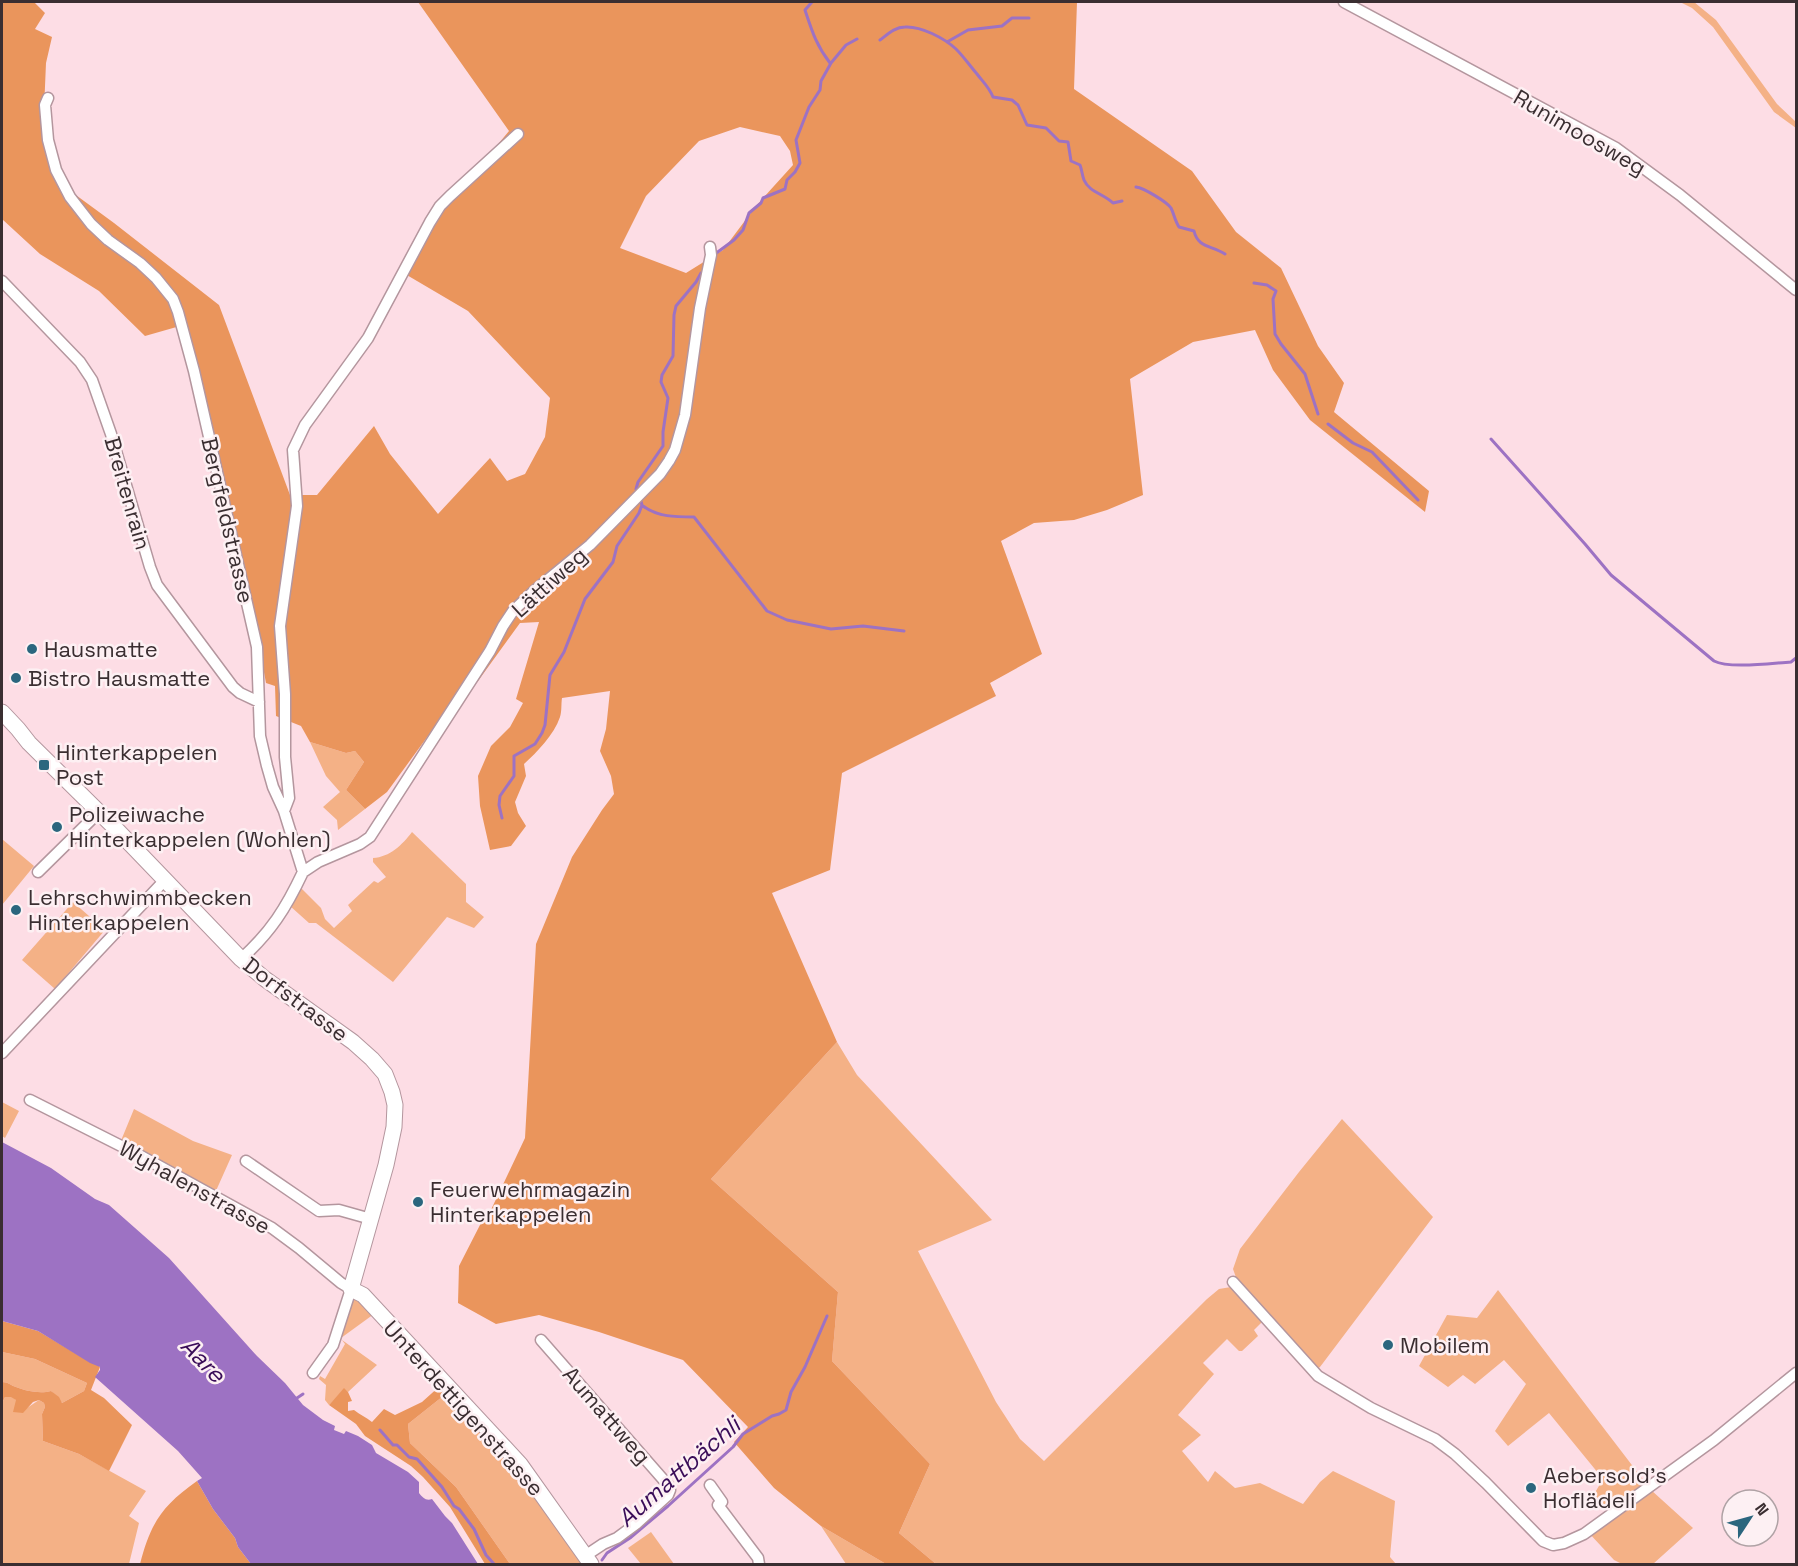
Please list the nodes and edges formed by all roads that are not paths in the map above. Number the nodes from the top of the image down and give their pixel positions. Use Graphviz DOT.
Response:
graph roads {
  1 [pos="1344,2"];
  2 [pos="47,102"];
  3 [pos="518,134"];
  4 [pos="710,247"];
  5 [pos="2,281"];
  6 [pos="1797,290"];
  7 [pos="259,702"];
  8 [pos="2,712"];
  9 [pos="285,811"];
  10 [pos="99,812"];
  11 [pos="38,872"];
  12 [pos="303,872"];
  13 [pos="165,880"];
  14 [pos="242,959"];
  15 [pos="2,1053"];
  16 [pos="30,1100"];
  17 [pos="246,1161"];
  18 [pos="371,1219"];
  19 [pos="1233,1282"];
  20 [pos="351,1289"];
  21 [pos="541,1340"];
  22 [pos="313,1373"];
  23 [pos="1797,1373"];
  24 [pos="710,1485"];
  25 [pos="588,1560"];
  26 [pos="759,1564"];
  1 -- 6 [label="street, Runimoosweg"];
  2 -- 7 [label="street, Bergfeldstrasse"];
  3 -- 9 [label="street"];
  4 -- 12 [label="street, Lättiweg"];
  5 -- 7 [label="street, Breitenrain"];
  7 -- 9 [label="street, Bergfeldstrasse"];
  8 -- 10 [label="street, Dorfstrasse"];
  9 -- 12 [label="street, Bergfeldstrasse"];
  10 -- 11 [label="street"];
  10 -- 13 [label="street, Dorfstrasse"];
  12 -- 14 [label="street"];
  13 -- 14 [label="street, Dorfstrasse"];
  13 -- 15 [label="street"];
  14 -- 18 [label="street, Dorfstrasse"];
  16 -- 20 [label="street, Wyhalenstrasse"];
  17 -- 18 [label="street"];
  18 -- 20 [label="street, Dorfstrasse"];
  19 -- 23 [label="street"];
  20 -- 22 [label="street"];
  20 -- 25 [label="street, Unterdettigenstrasse"];
  21 -- 25 [label="street, Aumattweg"];
  24 -- 26 [label="street"];
}
